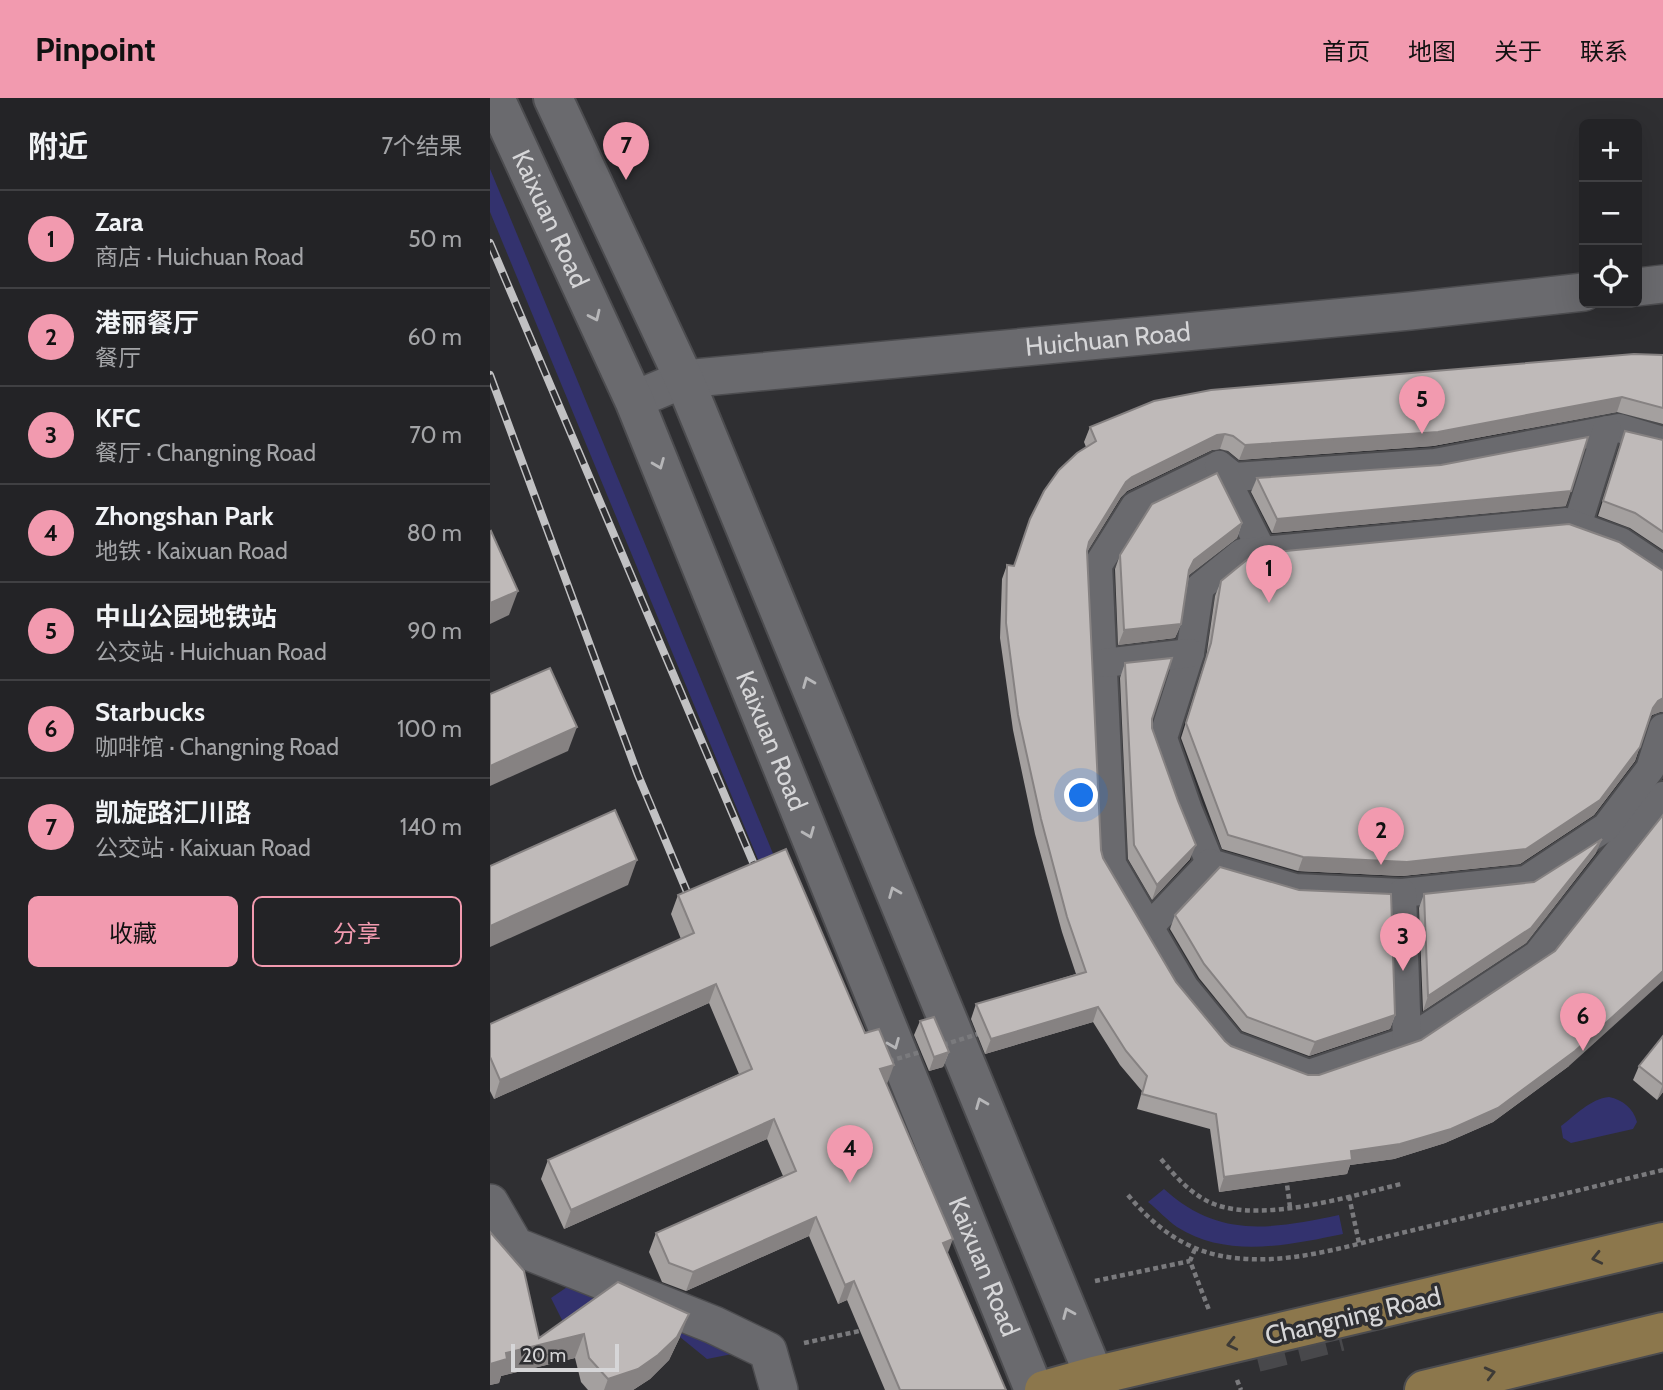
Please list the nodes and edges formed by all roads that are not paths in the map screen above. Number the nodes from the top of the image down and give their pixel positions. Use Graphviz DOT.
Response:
graph roads {
  1 [pos="495,98"];
  2 [pos="553,98"];
  3 [pos="578,98"];
  4 [pos="1663,284"];
  5 [pos="1642,286"];
  6 [pos="1579,293"];
  7 [pos="658,325"];
  8 [pos="684,379"];
  9 [pos="634,400"];
  10 [pos="1607,430"];
  11 [pos="1663,441"];
  12 [pos="1219,465"];
  13 [pos="1577,526"];
  14 [pos="1262,551"];
  15 [pos="1663,570"];
  16 [pos="1190,653"];
  17 [pos="1104,663"];
  18 [pos="1663,728"];
  19 [pos="1663,796"];
  20 [pos="1210,863"];
  21 [pos="1402,893"];
  22 [pos="1149,927"];
  23 [pos="1407,1041"];
  24 [pos="490,1203"];
  25 [pos="1663,1242"];
  26 [pos="1663,1332"];
  27 [pos="1097,1383"];
  28 [pos="779,1390"];
  29 [pos="1034,1390"];
  30 [pos="1044,1390"];
  31 [pos="1424,1390"];
  1 -- 9 [label="street, Kaixuan Road, one-way"];
  2 -- 7 [label="street, Kaixuan Road"];
  3 -- 7 [label="street, Kaixuan Road"];
  4 -- 5 [label="street"];
  6 -- 8 [label="street, Huichuan Road"];
  7 -- 8 [label="street, Kaixuan Road"];
  8 -- 9 [label="street, Huichuan Road"];
  27 -- 8 [label="street, Kaixuan Road, one-way"];
  9 -- 29 [label="street, Kaixuan Road, one-way"];
  10 -- 11 [label="street"];
  10 -- 12 [label="street"];
  10 -- 13 [label="street"];
  12 -- 14 [label="street"];
  12 -- 17 [label="street"];
  13 -- 14 [label="street"];
  13 -- 15 [label="street"];
  14 -- 16 [label="street"];
  16 -- 17 [label="street"];
  16 -- 20 [label="street"];
  17 -- 22 [label="street"];
  18 -- 21 [label="street"];
  19 -- 23 [label="street"];
  20 -- 21 [label="street"];
  20 -- 22 [label="street"];
  21 -- 23 [label="street"];
  22 -- 23 [label="street"];
  24 -- 28 [label="street"];
  25 -- 27 [label="main road, Changning Road, one-way"];
  31 -- 26 [label="main road, one-way"];
  27 -- 30 [label="main road, Changning Road"];
}
